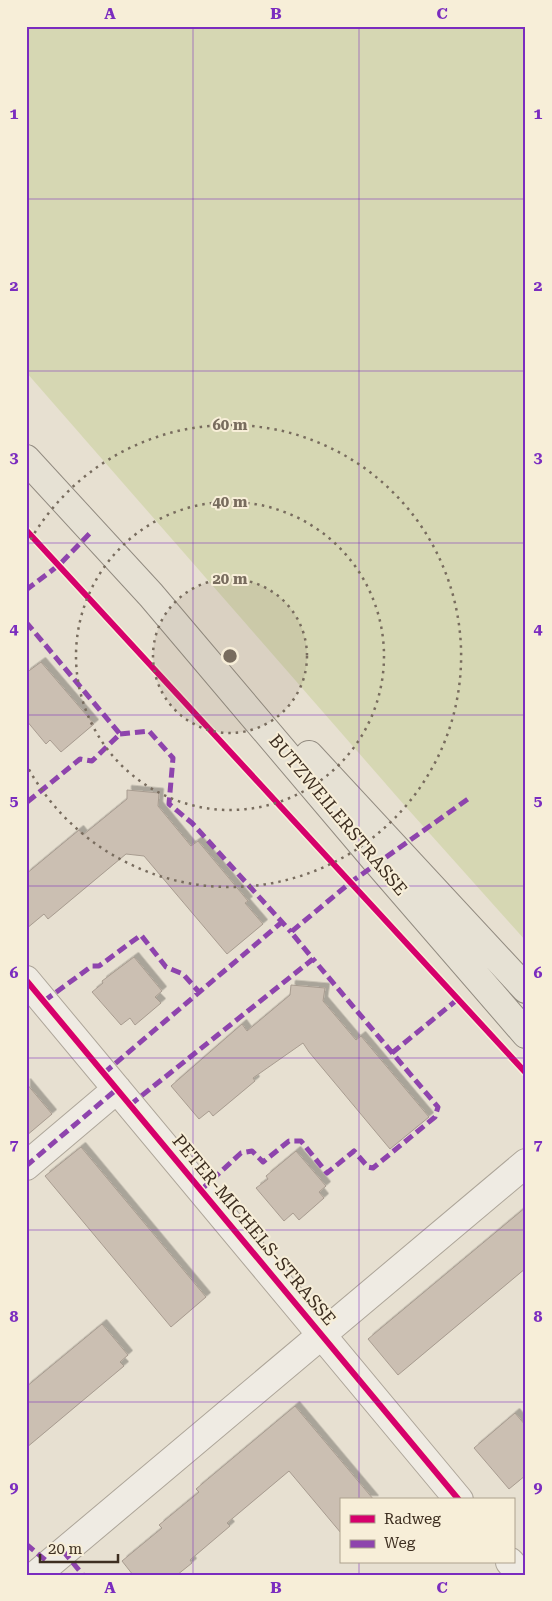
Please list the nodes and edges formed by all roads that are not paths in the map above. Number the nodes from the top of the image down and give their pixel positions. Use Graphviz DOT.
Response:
graph roads {
  1 [pos="26,459"];
  2 [pos="152,595"];
  3 [pos="26,980"];
  4 [pos="526,989"];
  5 [pos="526,1034"];
  6 [pos="117,1089"];
  7 [pos="526,1163"];
  8 [pos="26,1166"];
  9 [pos="321,1334"];
  10 [pos="457,1498"];
  11 [pos="512,1564"];
  12 [pos="36,1575"];
  13 [pos="521,1575"];
  1 -- 2 [label="main road, BUTZWEILERSTRASSE"];
  2 -- 4 [label="main road, BUTZWEILERSTRASSE"];
  2 -- 5 [label="main road, BUTZWEILERSTRASSE"];
  3 -- 6 [label="street, PETER-MICHELS-STRASSE"];
  6 -- 8 [label="street"];
  6 -- 9 [label="street, PETER-MICHELS-STRASSE"];
  7 -- 9 [label="street"];
  9 -- 10 [label="street, PETER-MICHELS-STRASSE"];
  9 -- 12 [label="street"];
  11 -- 13 [label="street"];
}
